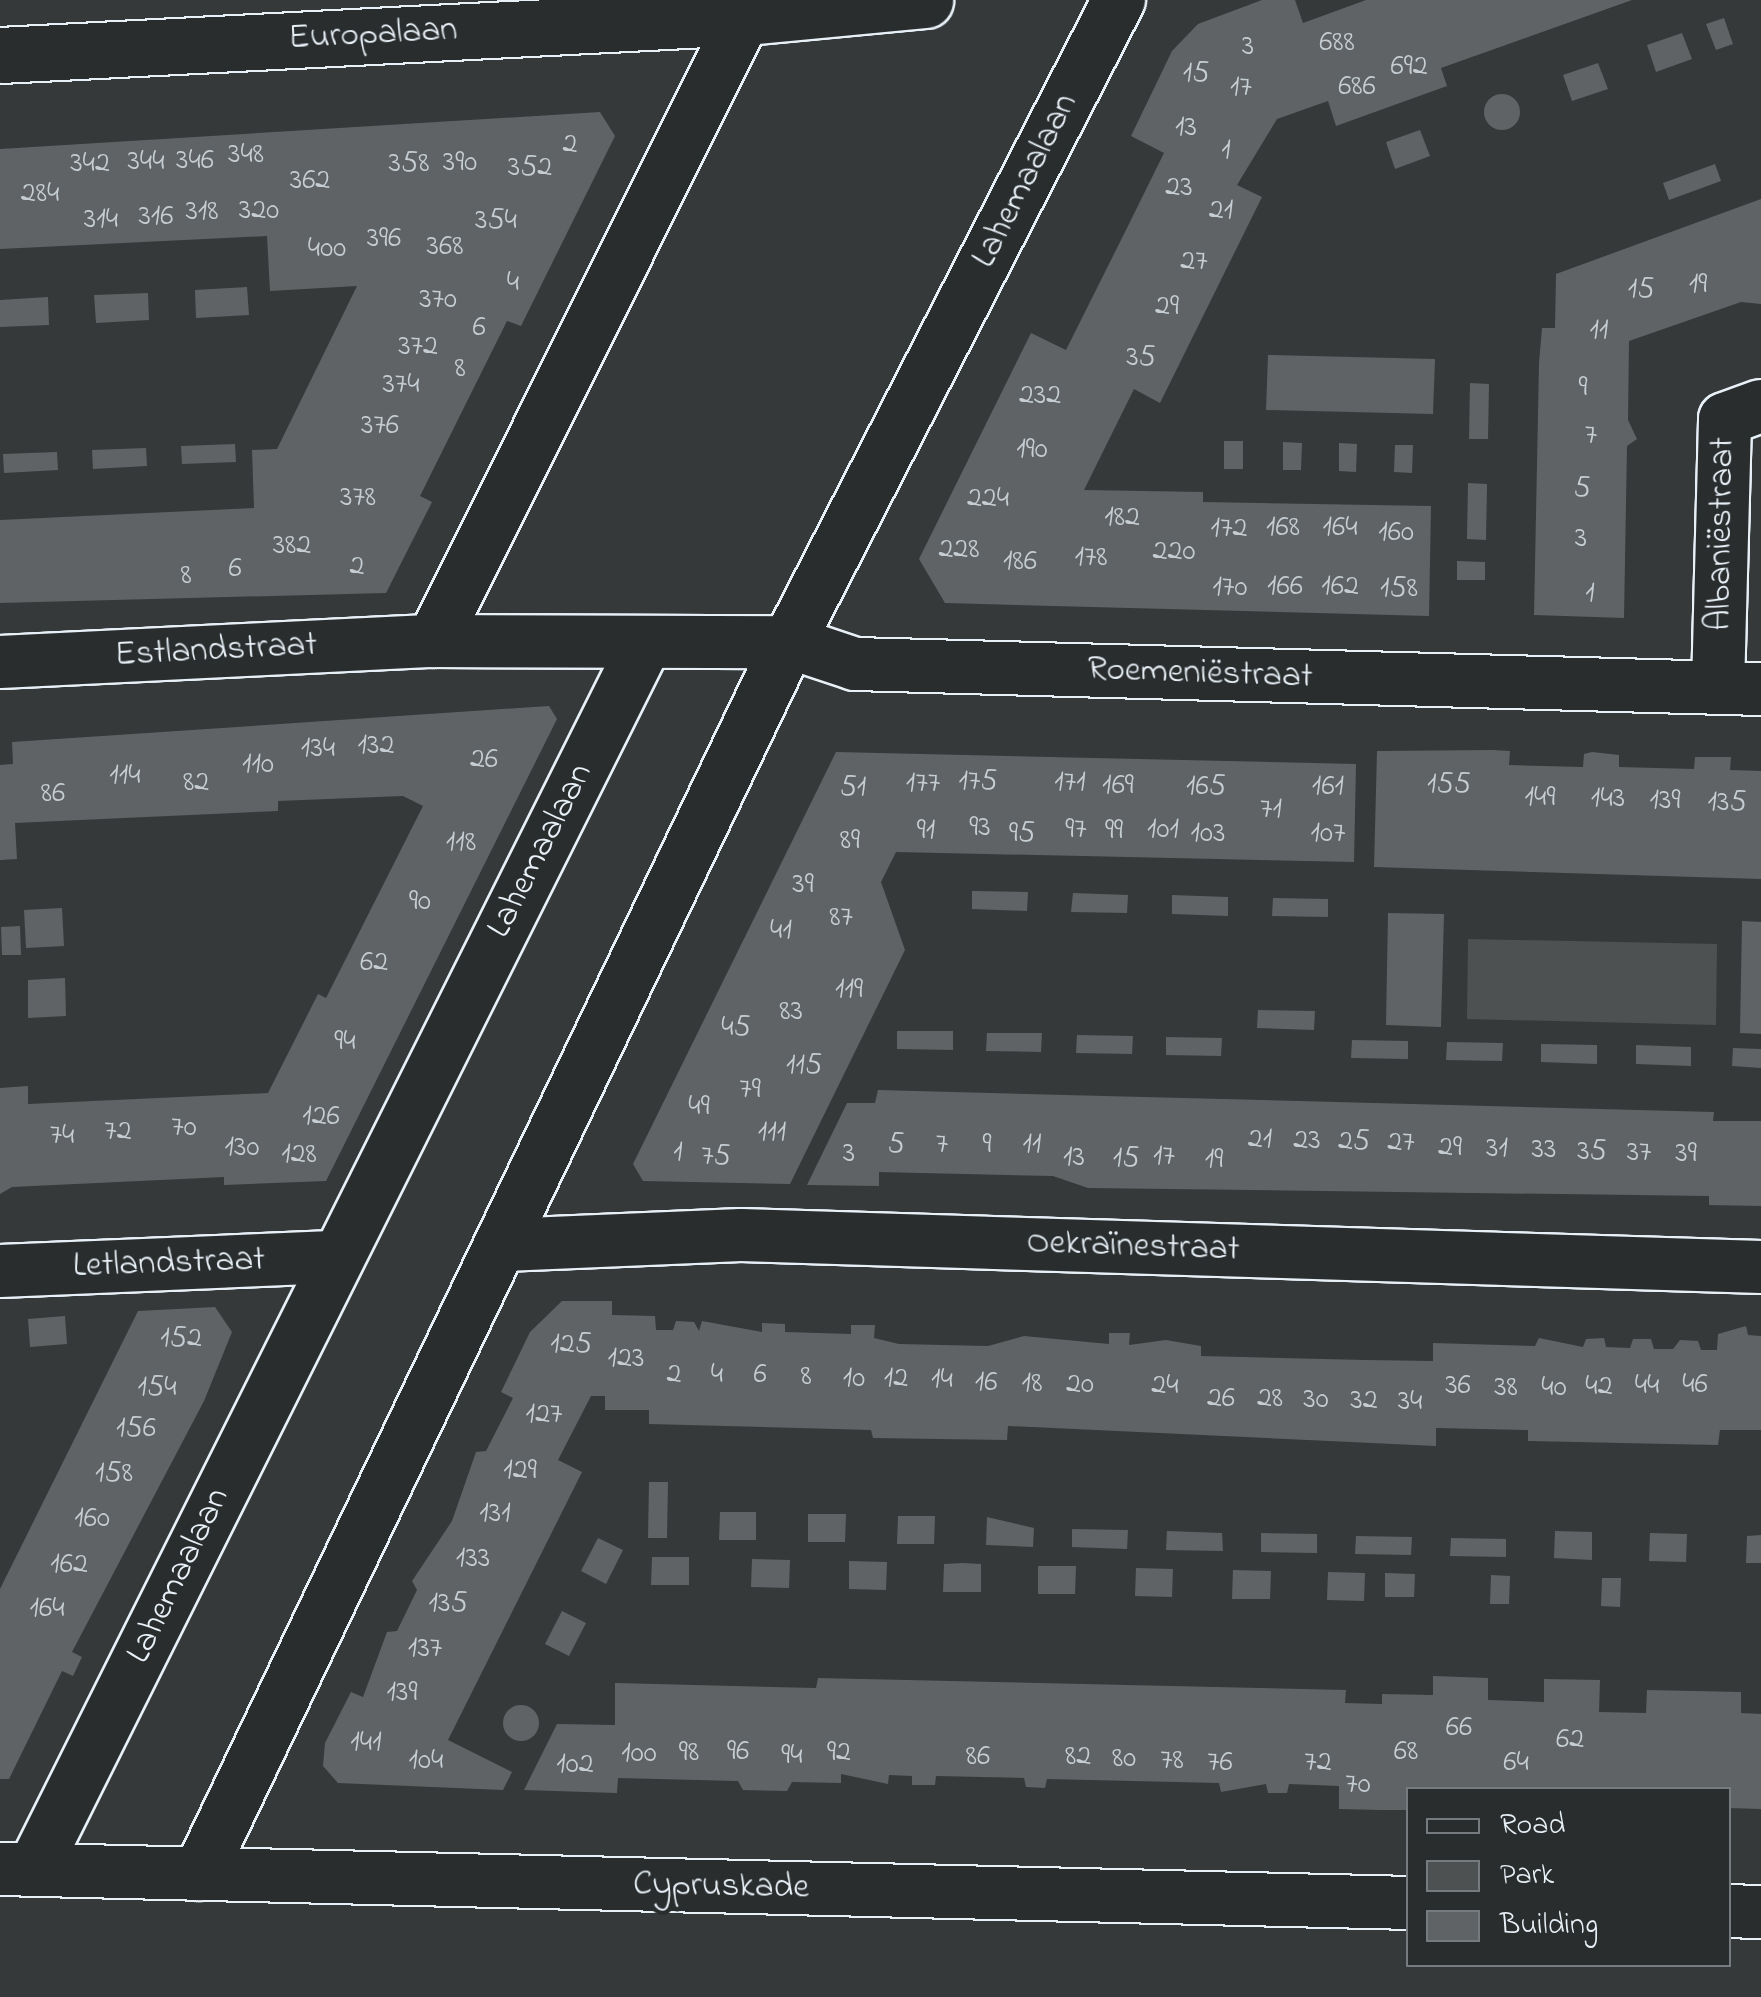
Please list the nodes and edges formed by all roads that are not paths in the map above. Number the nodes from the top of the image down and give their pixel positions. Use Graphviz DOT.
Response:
graph roads {
  1 [pos="925,0"];
  2 [pos="1120,0"];
  3 [pos="750,9"];
  4 [pos="0,55"];
  5 [pos="1761,406"];
  6 [pos="432,641"];
  7 [pos="789,642"];
  8 [pos="643,648"];
  9 [pos="0,662"];
  10 [pos="1739,689"];
  11 [pos="504,1245"];
  12 [pos="338,1257"];
  13 [pos="1761,1266"];
  14 [pos="0,1271"];
  15 [pos="17,1869"];
  16 [pos="199,1874"];
  17 [pos="1406,1903"];
  18 [pos="1731,1911"];
  19 [pos="1761,1912"];
  1 -- 3 [label="street, Europalaan"];
  2 -- 7 [label="street, Lahemaalaan"];
  3 -- 4 [label="street, Europalaan"];
  3 -- 6 [label="street"];
  5 -- 10 [label="street, Albaniëstraat"];
  6 -- 8 [label="street"];
  6 -- 9 [label="street, Estlandstraat"];
  7 -- 8 [label="street, Roemeniëstraat"];
  7 -- 10 [label="street, Roemeniëstraat"];
  7 -- 11 [label="street, Lahemaalaan"];
  8 -- 12 [label="street, Lahemaalaan"];
  11 -- 13 [label="street, Oekraïnestraat"];
  11 -- 16 [label="street, Lahemaalaan"];
  12 -- 14 [label="street, Letlandstraat"];
  12 -- 15 [label="street, Lahemaalaan"];
  15 -- 16 [label="street, Cypruskade"];
  16 -- 17 [label="street, Cypruskade"];
  18 -- 19 [label="street"];
}
